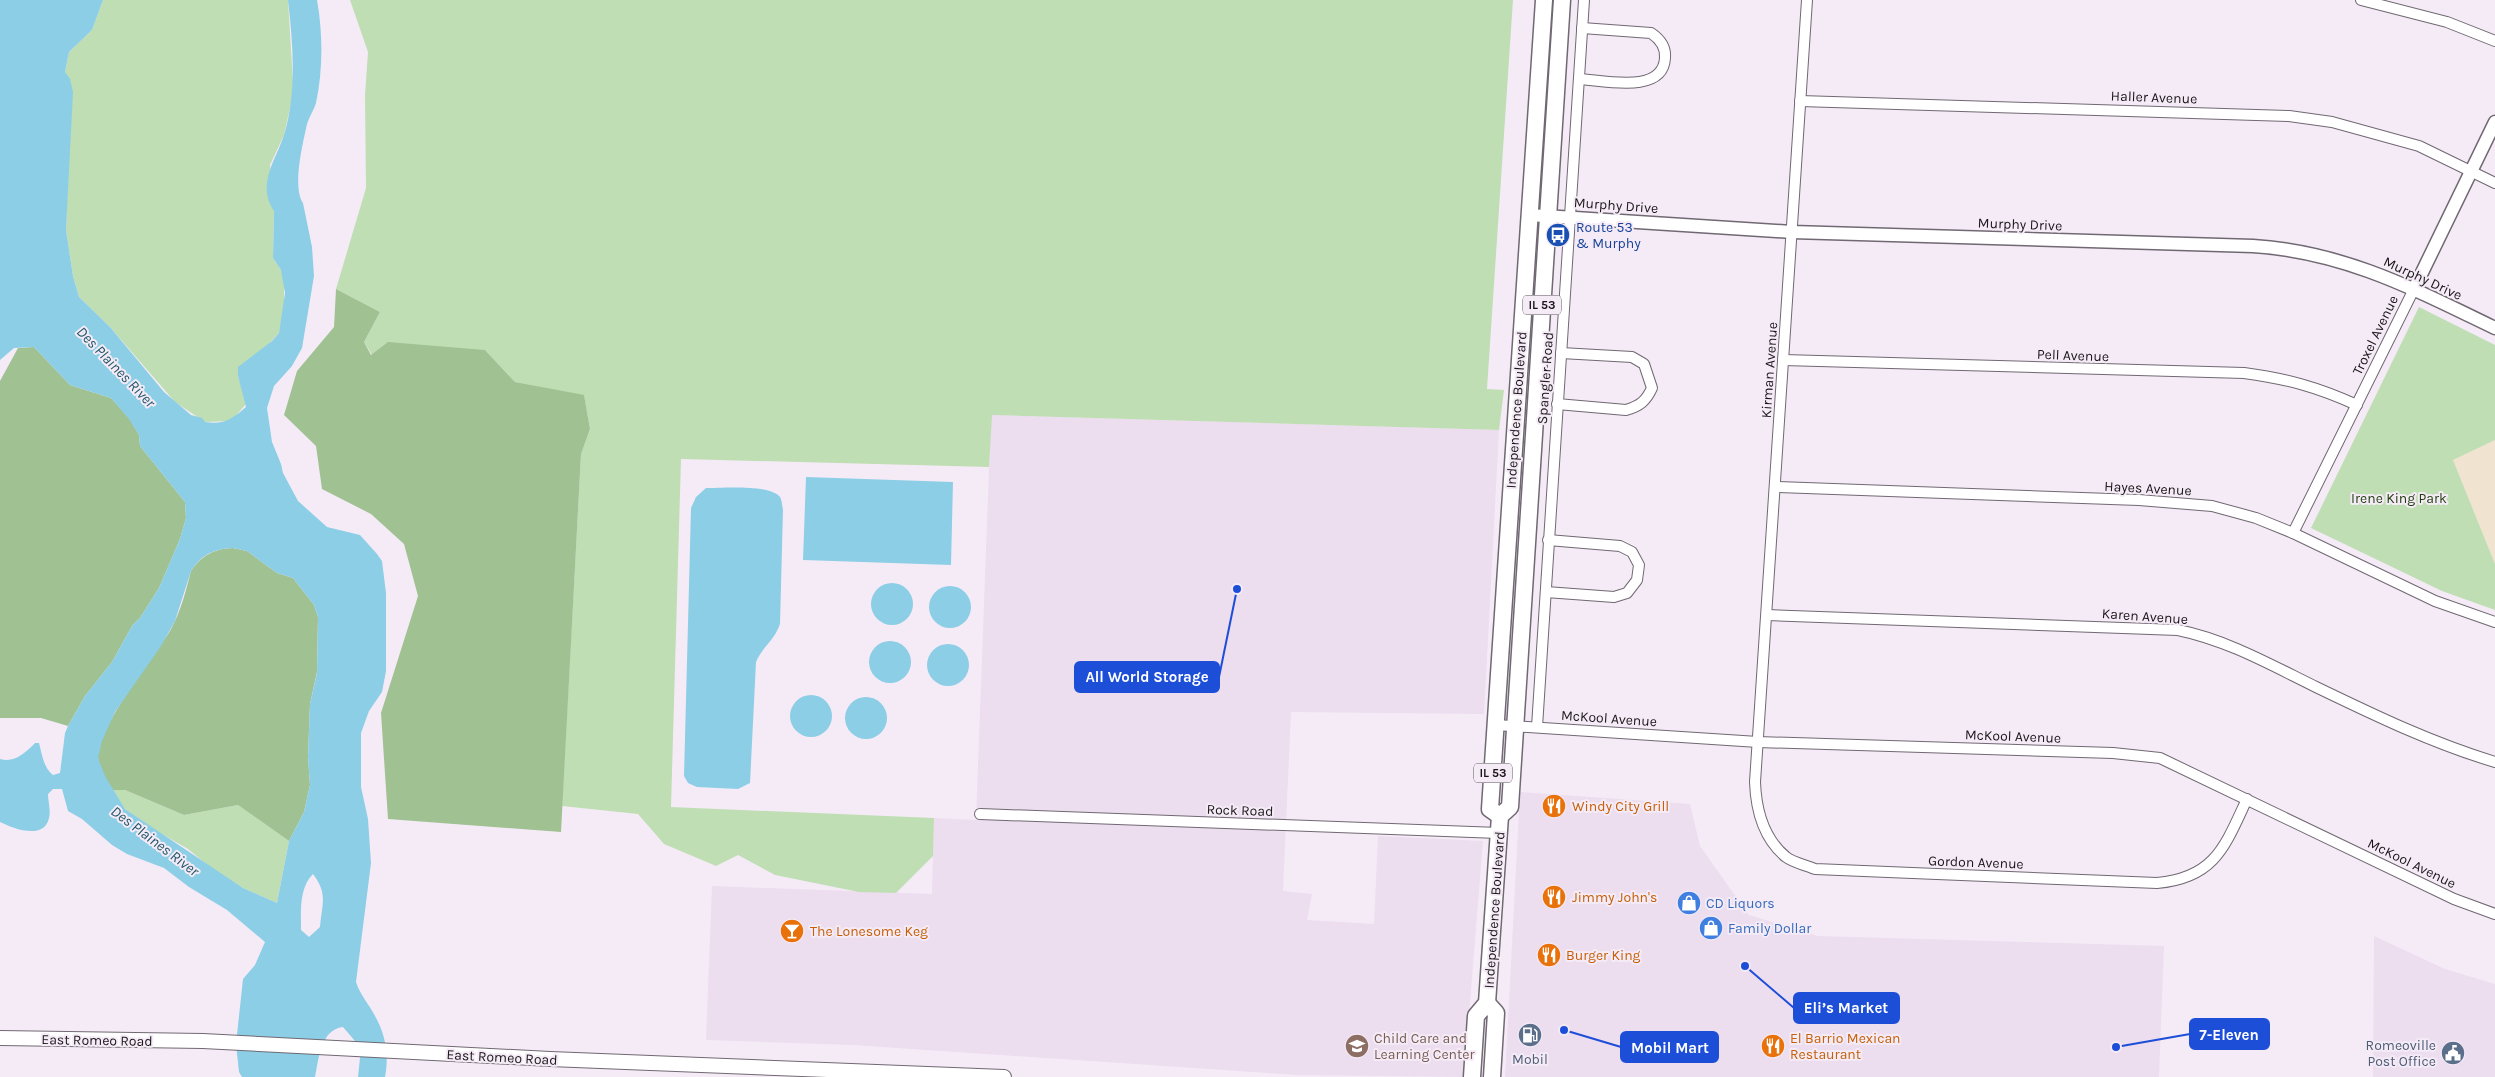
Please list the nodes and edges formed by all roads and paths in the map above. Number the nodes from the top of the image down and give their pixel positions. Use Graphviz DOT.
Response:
graph roads {
  1 [pos="1544,0"];
  2 [pos="1562,0"];
  3 [pos="1584,0"];
  4 [pos="1807,0"];
  5 [pos="2361,0"];
  6 [pos="1582,28"];
  7 [pos="2495,42"];
  8 [pos="1579,79"];
  9 [pos="1800,101"];
  10 [pos="2495,122"];
  11 [pos="2471,171"];
  12 [pos="2495,183"];
  13 [pos="1529,215"];
  14 [pos="1548,216"];
  15 [pos="1570,218"];
  16 [pos="1792,232"];
  17 [pos="2414,290"];
  18 [pos="2495,328"];
  19 [pos="1561,353"];
  20 [pos="1784,360"];
  21 [pos="1557,404"];
  22 [pos="2357,405"];
  23 [pos="1775,488"];
  24 [pos="2293,533"];
  25 [pos="1548,540"];
  26 [pos="1546,592"];
  27 [pos="1767,615"];
  28 [pos="2495,622"];
  29 [pos="1496,725"];
  30 [pos="1515,726"];
  31 [pos="1536,727"];
  32 [pos="1758,742"];
  33 [pos="2495,762"];
  34 [pos="2247,799"];
  35 [pos="980,814"];
  36 [pos="1500,816"];
  37 [pos="1499,833"];
  38 [pos="2495,914"];
  39 [pos="1487,1003"];
  40 [pos="0,1038"];
  41 [pos="983,1076"];
  42 [pos="1004,1077"];
  43 [pos="1472,1077"];
  44 [pos="1492,1077"];
  1 -- 13 [label="main road, Independence Boulevard / IL 53"];
  2 -- 14 [label="main road, Independence Boulevard / IL 53"];
  3 -- 6 [label="street, Spangler Road"];
  4 -- 9 [label="street, Kirman Avenue"];
  5 -- 7 [label="street"];
  6 -- 8 [label="street, Spangler Road"];
  6 -- 8 [label="street"];
  8 -- 15 [label="street, Spangler Road"];
  9 -- 11 [label="street, Haller Avenue"];
  9 -- 16 [label="street, Kirman Avenue"];
  10 -- 11 [label="street, Troxel Avenue"];
  11 -- 12 [label="street, Haller Avenue"];
  11 -- 17 [label="street, Troxel Avenue"];
  13 -- 14 [label="street, Murphy Drive"];
  13 -- 29 [label="main road, Independence Boulevard / IL 53"];
  14 -- 15 [label="street, Murphy Drive"];
  14 -- 30 [label="main road, Independence Boulevard / IL 53"];
  15 -- 16 [label="street, Murphy Drive"];
  15 -- 19 [label="street, Spangler Road"];
  16 -- 17 [label="street, Murphy Drive"];
  16 -- 20 [label="street, Kirman Avenue"];
  17 -- 18 [label="street, Murphy Drive"];
  17 -- 22 [label="street, Troxel Avenue"];
  19 -- 21 [label="street, Spangler Road"];
  19 -- 21 [label="street"];
  20 -- 22 [label="street, Pell Avenue"];
  20 -- 23 [label="street, Kirman Avenue"];
  21 -- 25 [label="street, Spangler Road"];
  22 -- 24 [label="street, Troxel Avenue"];
  23 -- 24 [label="street, Hayes Avenue"];
  23 -- 27 [label="street, Kirman Avenue"];
  24 -- 28 [label="street, Hayes Avenue"];
  25 -- 26 [label="street, Spangler Road"];
  25 -- 26 [label="street"];
  26 -- 31 [label="street, Spangler Road"];
  27 -- 32 [label="street, Kirman Avenue"];
  27 -- 33 [label="street, Karen Avenue"];
  29 -- 30 [label="street, McKool Avenue"];
  29 -- 36 [label="main road, Independence Boulevard / IL 53"];
  30 -- 31 [label="street, McKool Avenue"];
  30 -- 36 [label="main road, Independence Boulevard / IL 53"];
  31 -- 32 [label="street, McKool Avenue"];
  32 -- 34 [label="street, McKool Avenue"];
  32 -- 34 [label="street, Gordon Avenue"];
  34 -- 38 [label="street, McKool Avenue"];
  35 -- 37 [label="street, Rock Road"];
  36 -- 37 [label="main road, Independence Boulevard / IL 53"];
  37 -- 39 [label="main road, Independence Boulevard / IL 53"];
  39 -- 43 [label="main road, Independence Boulevard / IL 53"];
  39 -- 44 [label="main road, Independence Boulevard / IL 53"];
  40 -- 41 [label="main road, East Romeo Road"];
  41 -- 42 [label="main road, East Romeo Road"];
}
